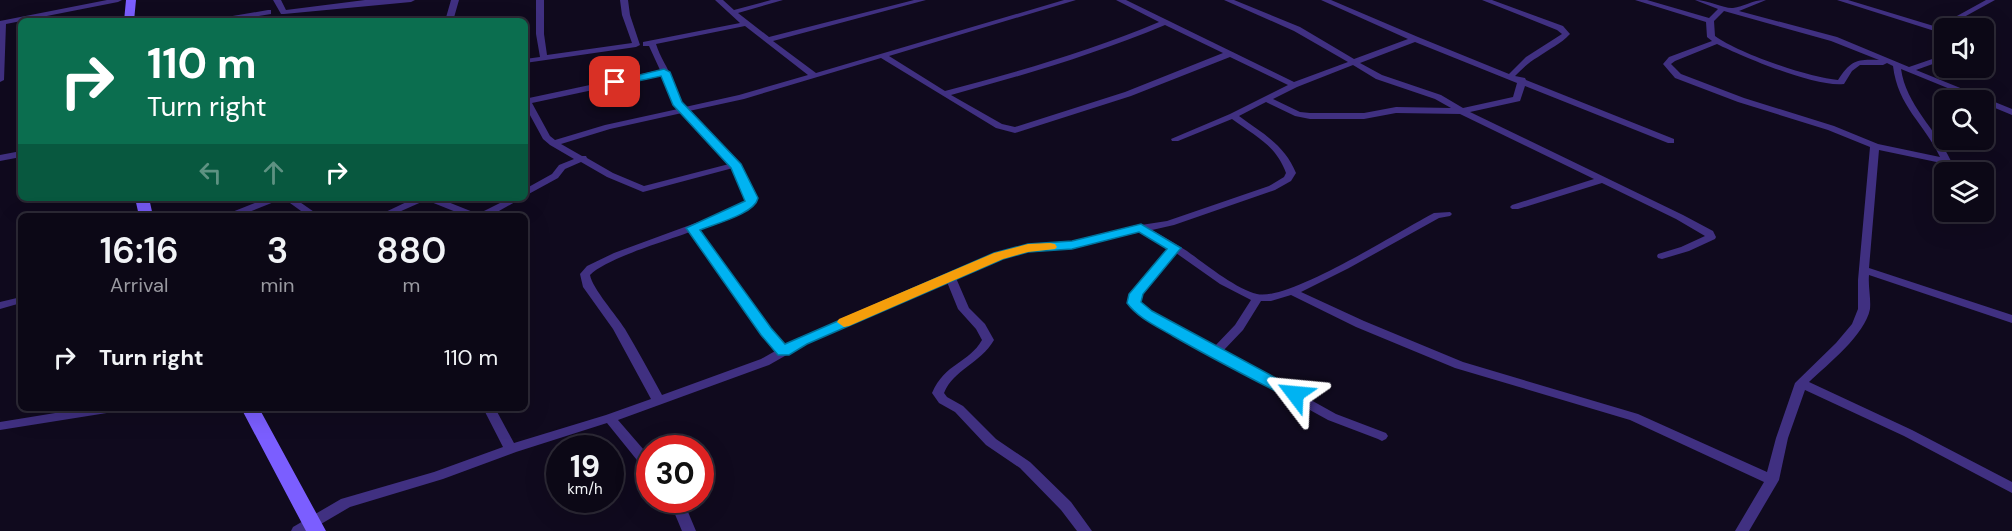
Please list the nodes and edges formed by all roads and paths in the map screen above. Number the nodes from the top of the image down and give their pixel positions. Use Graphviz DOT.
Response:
graph roads {
  1 [pos="118,0"];
  2 [pos="131,0"];
  3 [pos="277,0"];
  4 [pos="411,0"];
  5 [pos="455,0"];
  6 [pos="540,0"];
  7 [pos="624,0"];
  8 [pos="719,0"];
  9 [pos="779,0"];
  10 [pos="922,0"];
  11 [pos="1072,0"];
  12 [pos="1120,0"];
  13 [pos="1228,0"];
  14 [pos="1325,0"];
  15 [pos="1486,0"];
  16 [pos="1639,0"];
  17 [pos="1699,0"];
  18 [pos="1762,0"];
  19 [pos="1841,0"];
  20 [pos="1991,0"];
  21 [pos="369,1"];
  22 [pos="1722,8"];
  23 [pos="1732,11"];
  24 [pos="268,12"];
  25 [pos="284,12"];
  26 [pos="733,12"];
  27 [pos="27,18"];
  28 [pos="129,18"];
  29 [pos="233,18"];
  30 [pos="285,18"];
  31 [pos="450,18"];
  32 [pos="1962,18"];
  33 [pos="18,20"];
  34 [pos="1710,21"];
  35 [pos="1166,22"];
  36 [pos="747,24"];
  37 [pos="1934,29"];
  38 [pos="1415,39"];
  39 [pos="768,40"];
  40 [pos="1716,42"];
  41 [pos="652,43"];
  42 [pos="636,45"];
  43 [pos="1229,54"];
  44 [pos="883,56"];
  45 [pos="544,58"];
  46 [pos="528,61"];
  47 [pos="1934,61"];
  48 [pos="1353,63"];
  49 [pos="1894,65"];
  50 [pos="0,66"];
  51 [pos="1908,70"];
  52 [pos="664,72"];
  53 [pos="814,75"];
  54 [pos="1511,76"];
  55 [pos="0,80"];
  56 [pos="1522,80"];
  57 [pos="1294,85"];
  58 [pos="944,94"];
  59 [pos="1266,99"];
  60 [pos="528,100"];
  61 [pos="684,110"];
  62 [pos="1462,111"];
  63 [pos="2012,112"];
  64 [pos="529,114"];
  65 [pos="1233,116"];
  66 [pos="1175,139"];
  67 [pos="1671,141"];
  68 [pos="553,143"];
  69 [pos="1875,147"];
  70 [pos="18,155"];
  71 [pos="0,158"];
  72 [pos="583,158"];
  73 [pos="735,165"];
  74 [pos="1601,180"];
  75 [pos="528,191"];
  76 [pos="268,201"];
  77 [pos="292,201"];
  78 [pos="416,201"];
  79 [pos="437,201"];
  80 [pos="511,201"];
  81 [pos="1515,207"];
  82 [pos="238,213"];
  83 [pos="307,213"];
  84 [pos="389,213"];
  85 [pos="467,213"];
  86 [pos="488,213"];
  87 [pos="1447,214"];
  88 [pos="692,228"];
  89 [pos="1141,228"];
  90 [pos="1174,248"];
  91 [pos="1662,256"];
  92 [pos="1864,270"];
  93 [pos="950,277"];
  94 [pos="1293,292"];
  95 [pos="1257,298"];
  96 [pos="18,301"];
  97 [pos="0,306"];
  98 [pos="2012,319"];
  99 [pos="784,351"];
  100 [pos="1215,352"];
  101 [pos="1801,383"];
  102 [pos="658,400"];
  103 [pos="94,411"];
  104 [pos="251,411"];
  105 [pos="491,411"];
  106 [pos="610,418"];
  107 [pos="0,426"];
  108 [pos="1382,436"];
  109 [pos="511,449"];
  110 [pos="636,450"];
  111 [pos="1772,480"];
  112 [pos="2012,488"];
  113 [pos="681,513"];
  114 [pos="309,529"];
  115 [pos="689,531"];
  116 [pos="1085,531"];
  117 [pos="1742,531"];
  1 -- 27 [label="street"];
  2 -- 28 [label="main road"];
  3 -- 25 [label="street"];
  4 -- 21 [label="street"];
  5 -- 31 [label="street"];
  6 -- 45 [label="street"];
  7 -- 42 [label="street"];
  8 -- 26 [label="street"];
  9 -- 26 [label="street"];
  10 -- 39 [label="street"];
  11 -- 44 [label="street"];
  12 -- 35 [label="street"];
  13 -- 48 [label="street"];
  14 -- 38 [label="street"];
  15 -- 54 [label="street"];
  16 -- 34 [label="street"];
  17 -- 22 [label="street"];
  18 -- 23 [label="street"];
  19 -- 37 [label="street"];
  20 -- 32 [label="street"];
  21 -- 25 [label="street"];
  22 -- 23 [label="street"];
  22 -- 34 [label="street"];
  23 -- 49 [label="street"];
  24 -- 29 [label="street"];
  25 -- 30 [label="street"];
  26 -- 36 [label="street"];
  33 -- 50 [label="street"];
  34 -- 40 [label="street"];
  35 -- 43 [label="street"];
  35 -- 58 [label="street"];
  36 -- 39 [label="street"];
  36 -- 41 [label="street"];
  38 -- 48 [label="street"];
  38 -- 54 [label="street"];
  39 -- 53 [label="street"];
  40 -- 49 [label="street"];
  40 -- 69 [label="street"];
  41 -- 42 [label="street"];
  41 -- 52 [label="street"];
  42 -- 45 [label="street"];
  43 -- 57 [label="street"];
  43 -- 58 [label="street"];
  44 -- 53 [label="street"];
  44 -- 58 [label="street"];
  45 -- 46 [label="street"];
  47 -- 51 [label="street"];
  48 -- 57 [label="street"];
  48 -- 62 [label="street"];
  49 -- 51 [label="street"];
  49 -- 69 [label="street"];
  50 -- 55 [label="street"];
  51 -- 63 [label="street"];
  52 -- 60 [label="street"];
  52 -- 61 [label="street"];
  53 -- 61 [label="street"];
  54 -- 56 [label="street"];
  56 -- 62 [label="street"];
  56 -- 67 [label="street"];
  57 -- 59 [label="street"];
  59 -- 62 [label="street"];
  59 -- 65 [label="street"];
  61 -- 68 [label="street"];
  61 -- 73 [label="street"];
  62 -- 74 [label="street"];
  64 -- 68 [label="street"];
  65 -- 66 [label="street"];
  65 -- 89 [label="street"];
  68 -- 72 [label="street"];
  69 -- 92 [label="street"];
  70 -- 71 [label="street"];
  72 -- 73 [label="street"];
  72 -- 75 [label="street"];
  73 -- 88 [label="street"];
  74 -- 81 [label="street"];
  74 -- 91 [label="street"];
  76 -- 82 [label="street"];
  77 -- 83 [label="street"];
  78 -- 84 [label="street"];
  79 -- 85 [label="street"];
  80 -- 86 [label="street"];
  87 -- 94 [label="street"];
  88 -- 99 [label="street"];
  88 -- 102 [label="street"];
  89 -- 90 [label="street"];
  89 -- 93 [label="street"];
  90 -- 95 [label="street"];
  90 -- 100 [label="street"];
  92 -- 98 [label="street"];
  92 -- 101 [label="street"];
  93 -- 99 [label="street"];
  93 -- 116 [label="street"];
  94 -- 95 [label="street"];
  94 -- 111 [label="street"];
  95 -- 100 [label="street"];
  96 -- 97 [label="street"];
  99 -- 102 [label="street"];
  100 -- 108 [label="street"];
  101 -- 111 [label="street"];
  101 -- 112 [label="street"];
  102 -- 106 [label="street"];
  103 -- 107 [label="street"];
  104 -- 114 [label="main road"];
  105 -- 109 [label="street"];
  106 -- 109 [label="street"];
  106 -- 110 [label="street"];
  109 -- 114 [label="street"];
  111 -- 117 [label="street"];
  113 -- 115 [label="street"];
}
